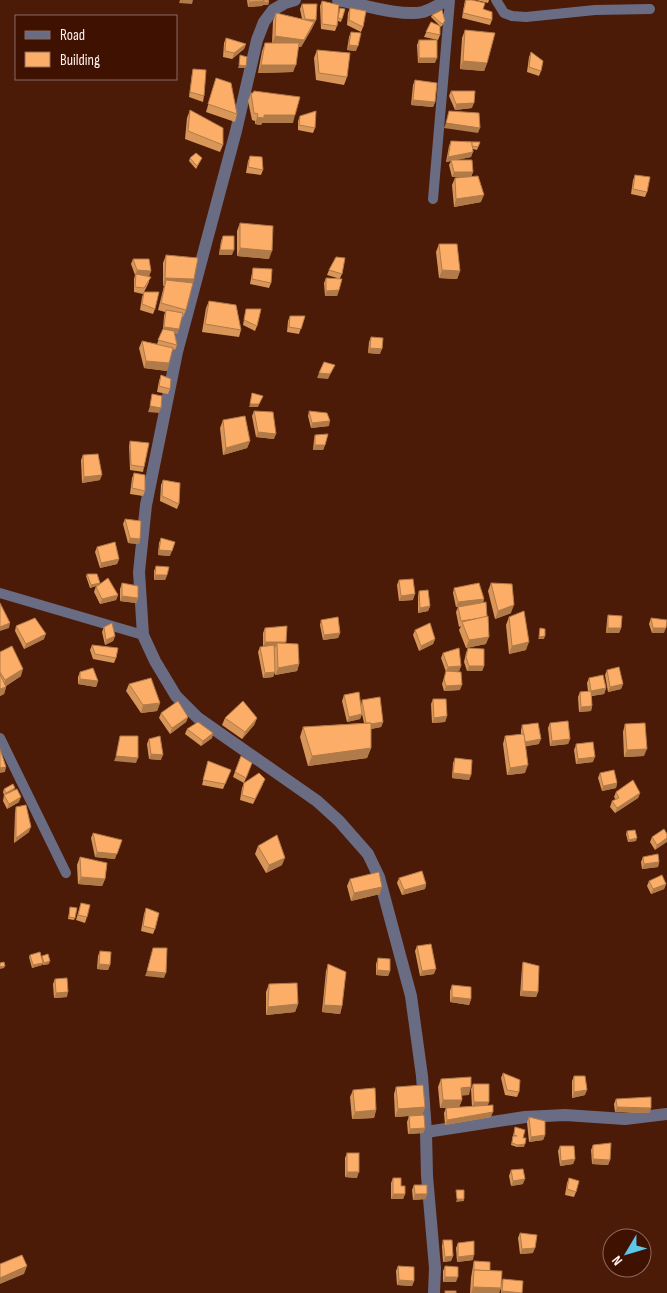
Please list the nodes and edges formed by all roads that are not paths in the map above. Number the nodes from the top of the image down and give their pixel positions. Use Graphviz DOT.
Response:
graph roads {
  1 [pos="294,0"];
  2 [pos="338,0"];
  3 [pos="448,0"];
  4 [pos="496,0"];
  5 [pos="650,9"];
  6 [pos="433,199"];
  7 [pos="0,593"];
  8 [pos="143,635"];
  9 [pos="0,738"];
  10 [pos="66,873"];
  11 [pos="667,1114"];
  12 [pos="426,1132"];
  13 [pos="434,1293"];
  1 -- 8 [label="street"];
  2 -- 3 [label="street"];
  3 -- 6 [label="street"];
  4 -- 5 [label="street"];
  7 -- 8 [label="street"];
  8 -- 12 [label="street"];
  9 -- 10 [label="street"];
  11 -- 12 [label="street"];
  12 -- 13 [label="street"];
}
